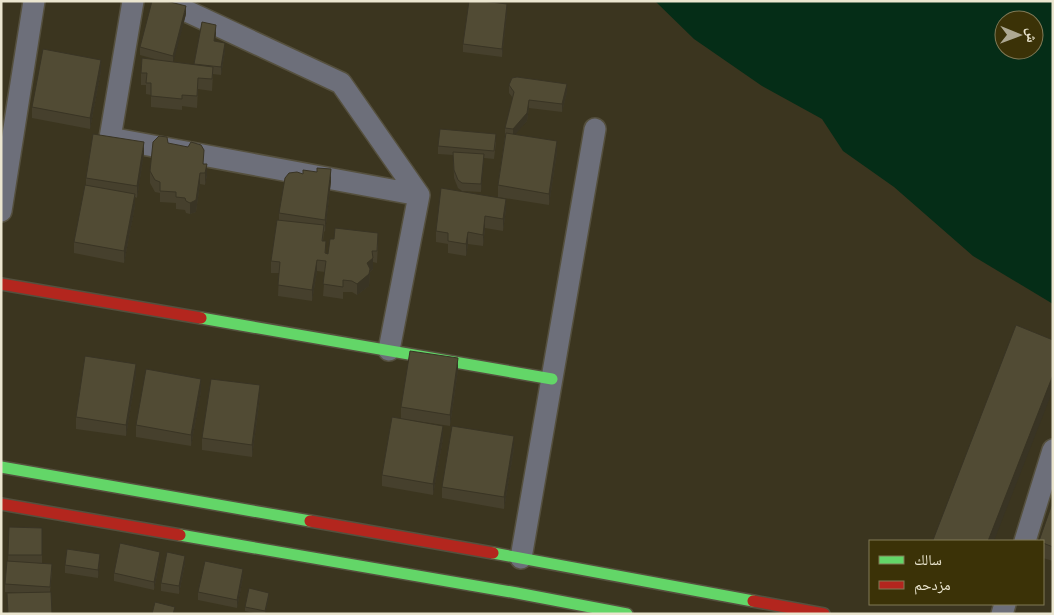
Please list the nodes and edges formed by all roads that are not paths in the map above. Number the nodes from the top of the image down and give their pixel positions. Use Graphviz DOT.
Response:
graph roads {
  1 [pos="34,1"];
  2 [pos="133,1"];
  3 [pos="165,1"];
  4 [pos="595,129"];
  5 [pos="419,195"];
  6 [pos="1,211"];
  7 [pos="1,284"];
  8 [pos="389,350"];
  9 [pos="552,379"];
  10 [pos="1053,450"];
  11 [pos="1,467"];
  12 [pos="1,504"];
  13 [pos="1025,540"];
  14 [pos="521,563"];
  15 [pos="627,614"];
  16 [pos="824,614"];
  1 -- 6 [label="street"];
  2 -- 5 [label="street"];
  3 -- 5 [label="street"];
  4 -- 9 [label="street"];
  5 -- 8 [label="street"];
  7 -- 8 [label="main road"];
  8 -- 9 [label="main road"];
  9 -- 14 [label="street"];
  10 -- 13 [label="street"];
  11 -- 14 [label="main road"];
  12 -- 15 [label="main road"];
  14 -- 16 [label="main road"];
}
